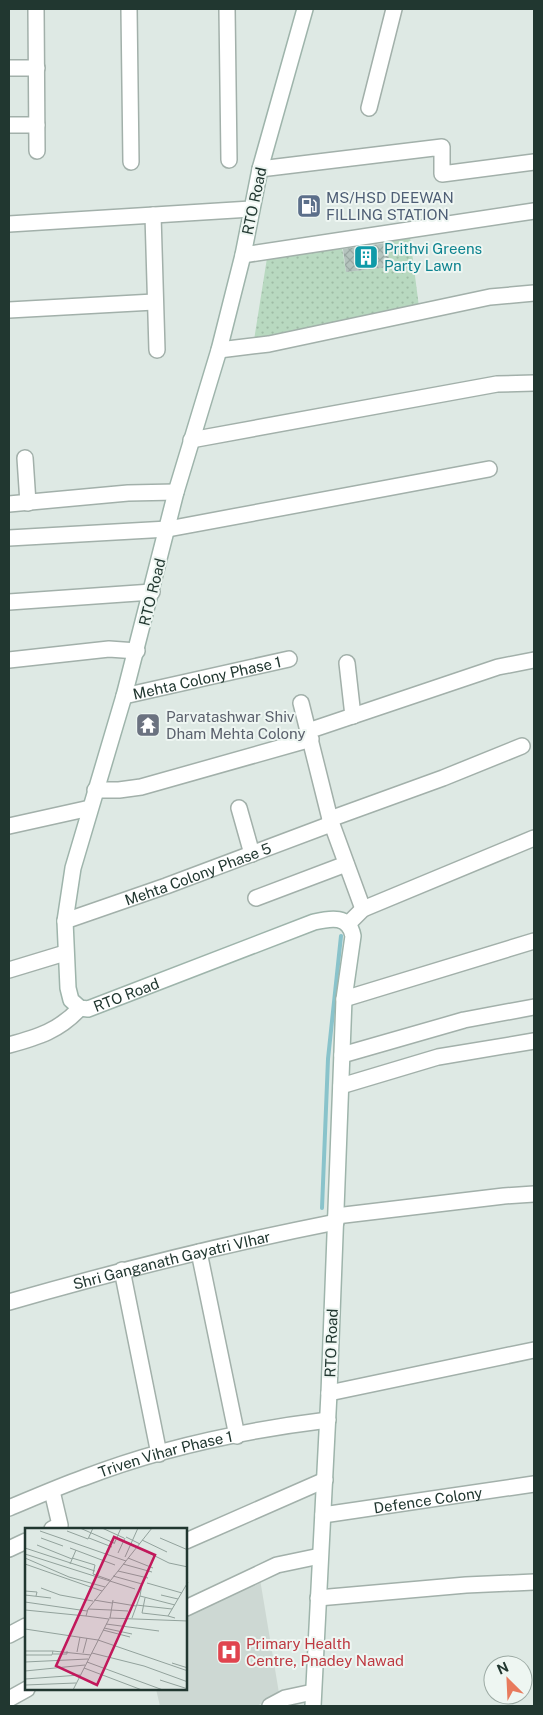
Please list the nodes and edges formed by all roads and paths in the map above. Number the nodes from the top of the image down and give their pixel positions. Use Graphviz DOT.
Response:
graph roads {
  1 [pos="36,9"];
  2 [pos="129,9"];
  3 [pos="227,9"];
  4 [pos="305,9"];
  5 [pos="394,9"];
  6 [pos="9,68"];
  7 [pos="37,68"];
  8 [pos="370,108"];
  9 [pos="9,125"];
  10 [pos="37,125"];
  11 [pos="37,151"];
  12 [pos="229,160"];
  13 [pos="131,162"];
  14 [pos="534,162"];
  15 [pos="260,169"];
  16 [pos="251,209"];
  17 [pos="534,211"];
  18 [pos="153,215"];
  19 [pos="9,224"];
  20 [pos="243,255"];
  21 [pos="534,293"];
  22 [pos="154,302"];
  23 [pos="9,310"];
  24 [pos="157,350"];
  25 [pos="219,350"];
  26 [pos="534,383"];
  27 [pos="191,440"];
  28 [pos="25,458"];
  29 [pos="490,469"];
  30 [pos="176,492"];
  31 [pos="28,503"];
  32 [pos="9,504"];
  33 [pos="168,529"];
  34 [pos="9,538"];
  35 [pos="152,592"];
  36 [pos="9,602"];
  37 [pos="136,651"];
  38 [pos="289,659"];
  39 [pos="9,660"];
  40 [pos="534,660"];
  41 [pos="347,663"];
  42 [pos="124,696"];
  43 [pos="301,703"];
  44 [pos="353,716"];
  45 [pos="310,735"];
  46 [pos="522,746"];
  47 [pos="95,790"];
  48 [pos="90,808"];
  49 [pos="238,808"];
  50 [pos="330,822"];
  51 [pos="9,826"];
  52 [pos="534,838"];
  53 [pos="252,854"];
  54 [pos="346,864"];
  55 [pos="256,898"];
  56 [pos="363,909"];
  57 [pos="65,921"];
  58 [pos="349,923"];
  59 [pos="534,941"];
  60 [pos="65,953"];
  61 [pos="9,970"];
  62 [pos="344,999"];
  63 [pos="534,1007"];
  64 [pos="80,1008"];
  65 [pos="534,1041"];
  66 [pos="9,1045"];
  67 [pos="342,1055"];
  68 [pos="341,1086"];
  69 [pos="534,1194"];
  70 [pos="336,1219"];
  71 [pos="199,1252"];
  72 [pos="122,1270"];
  73 [pos="9,1302"];
  74 [pos="534,1350"];
  75 [pos="329,1393"];
  76 [pos="328,1420"];
  77 [pos="237,1436"];
  78 [pos="159,1454"];
  79 [pos="324,1480"];
  80 [pos="534,1484"];
  81 [pos="52,1490"];
  82 [pos="9,1508"];
  83 [pos="323,1514"];
  84 [pos="54,1528"];
  85 [pos="188,1540"];
  86 [pos="25,1541"];
  87 [pos="9,1549"];
  88 [pos="320,1556"];
  89 [pos="534,1582"];
  90 [pos="318,1598"];
  91 [pos="188,1607"];
  92 [pos="25,1627"];
  93 [pos="9,1635"];
  94 [pos="25,1690"];
  95 [pos="9,1699"];
  96 [pos="313,1699"];
  97 [pos="270,1706"];
  1 -- 7 [label="street"];
  2 -- 13 [label="street"];
  3 -- 12 [label="street"];
  4 -- 15 [label="street, RTO Road"];
  5 -- 8 [label="street"];
  6 -- 7 [label="street"];
  7 -- 10 [label="street"];
  9 -- 10 [label="street"];
  10 -- 11 [label="street"];
  14 -- 15 [label="street"];
  15 -- 16 [label="street, RTO Road"];
  16 -- 18 [label="street"];
  16 -- 20 [label="street, RTO Road"];
  17 -- 20 [label="street"];
  18 -- 19 [label="street"];
  18 -- 22 [label="street"];
  20 -- 25 [label="street, RTO Road"];
  21 -- 25 [label="street"];
  22 -- 23 [label="street"];
  22 -- 24 [label="street"];
  25 -- 27 [label="street, RTO Road"];
  26 -- 27 [label="street"];
  27 -- 30 [label="street, RTO Road"];
  28 -- 31 [label="street"];
  29 -- 33 [label="street"];
  30 -- 31 [label="street"];
  30 -- 33 [label="street, RTO Road"];
  31 -- 32 [label="street"];
  33 -- 34 [label="street"];
  33 -- 35 [label="street, RTO Road"];
  35 -- 36 [label="street"];
  35 -- 37 [label="street, RTO Road"];
  37 -- 39 [label="street"];
  37 -- 42 [label="street, RTO Road"];
  38 -- 42 [label="street, Mehta Colony Phase 1"];
  40 -- 44 [label="street"];
  41 -- 44 [label="street"];
  42 -- 47 [label="street, RTO Road"];
  43 -- 45 [label="street"];
  44 -- 45 [label="street"];
  45 -- 47 [label="street"];
  45 -- 50 [label="street"];
  46 -- 50 [label="street, Mehta Colony Phase 5"];
  47 -- 48 [label="street, RTO Road"];
  48 -- 51 [label="street"];
  48 -- 57 [label="street, RTO Road"];
  49 -- 53 [label="street"];
  50 -- 53 [label="street, Mehta Colony Phase 5"];
  50 -- 54 [label="street"];
  52 -- 56 [label="street"];
  53 -- 57 [label="street, Mehta Colony Phase 5"];
  54 -- 55 [label="street"];
  54 -- 56 [label="street"];
  56 -- 58 [label="street"];
  57 -- 60 [label="street, RTO Road"];
  58 -- 62 [label="street, RTO Road"];
  58 -- 64 [label="street, RTO Road"];
  59 -- 62 [label="street"];
  60 -- 61 [label="street"];
  60 -- 64 [label="street, RTO Road"];
  62 -- 67 [label="street, RTO Road"];
  63 -- 67 [label="street"];
  64 -- 66 [label="street"];
  65 -- 68 [label="street"];
  67 -- 68 [label="street, RTO Road"];
  68 -- 70 [label="street, RTO Road"];
  69 -- 70 [label="street, Shri Ganganath Gayatri VIhar"];
  70 -- 71 [label="street, Shri Ganganath Gayatri VIhar"];
  70 -- 75 [label="street, RTO Road"];
  71 -- 72 [label="street, Shri Ganganath Gayatri VIhar"];
  71 -- 77 [label="street"];
  72 -- 73 [label="street, Shri Ganganath Gayatri VIhar"];
  72 -- 78 [label="street"];
  74 -- 75 [label="street"];
  75 -- 76 [label="street, RTO Road"];
  76 -- 77 [label="street, Triven Vihar Phase 1"];
  76 -- 79 [label="street, RTO Road"];
  77 -- 78 [label="street, Triven Vihar Phase 1"];
  78 -- 81 [label="street, Triven Vihar Phase 1"];
  79 -- 83 [label="street, RTO Road"];
  79 -- 85 [label="street"];
  80 -- 83 [label="street, Defence Colony"];
  81 -- 82 [label="street, Triven Vihar Phase 1"];
  81 -- 84 [label="street"];
  83 -- 88 [label="street, RTO Road"];
  86 -- 87 [label="street"];
  88 -- 90 [label="street, RTO Road"];
  88 -- 91 [label="street"];
  89 -- 90 [label="street"];
  90 -- 96 [label="street, RTO Road"];
  92 -- 93 [label="street"];
  94 -- 95 [label="street"];
  96 -- 97 [label="street"];
}
